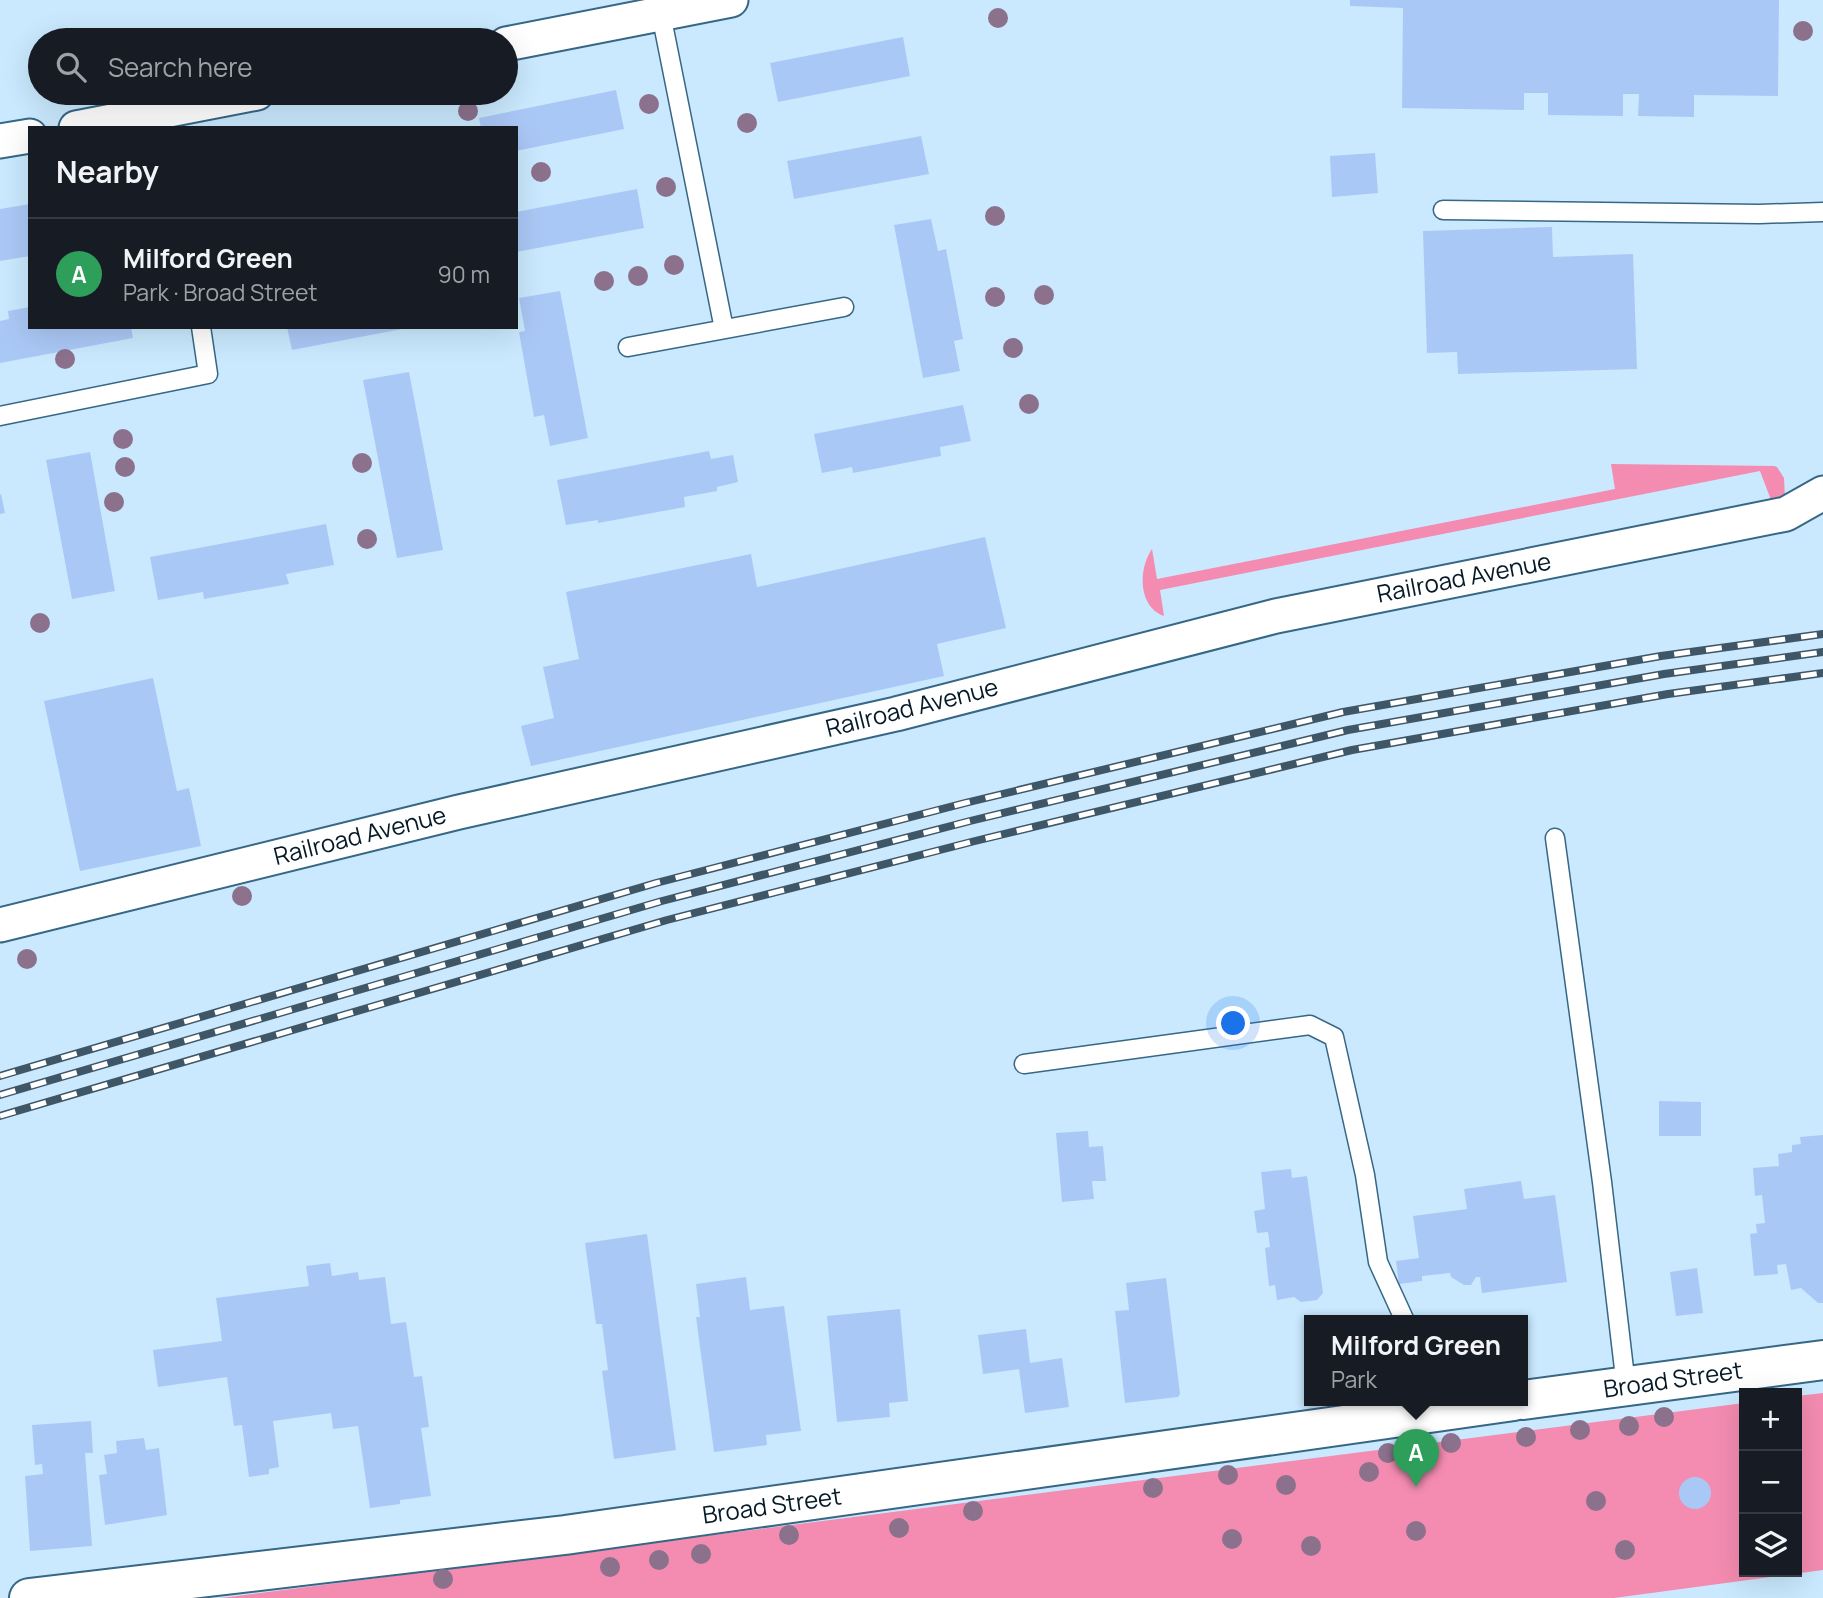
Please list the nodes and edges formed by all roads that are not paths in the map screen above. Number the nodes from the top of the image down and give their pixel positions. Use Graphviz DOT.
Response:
graph roads {
  1 [pos="731,0"];
  2 [pos="661,13"];
  3 [pos="518,42"];
  4 [pos="211,105"];
  5 [pos="149,121"];
  6 [pos="97,126"];
  7 [pos="28,136"];
  8 [pos="0,141"];
  9 [pos="1443,209"];
  10 [pos="1823,212"];
  11 [pos="844,307"];
  12 [pos="201,329"];
  13 [pos="724,329"];
  14 [pos="628,347"];
  15 [pos="0,416"];
  16 [pos="1823,493"];
  17 [pos="1555,838"];
  18 [pos="0,925"];
  19 [pos="1024,1064"];
  20 [pos="1402,1315"];
  21 [pos="1823,1360"];
  22 [pos="1626,1386"];
  23 [pos="1528,1399"];
  24 [pos="1433,1407"];
  25 [pos="29,1598"];
  1 -- 2 [label="street"];
  2 -- 3 [label="street"];
  2 -- 13 [label="lane"];
  4 -- 5 [label="street"];
  5 -- 6 [label="street"];
  7 -- 8 [label="street"];
  9 -- 10 [label="lane"];
  11 -- 13 [label="lane"];
  12 -- 15 [label="lane"];
  13 -- 14 [label="lane"];
  16 -- 18 [label="street, Railroad Avenue"];
  17 -- 22 [label="lane"];
  19 -- 20 [label="lane"];
  21 -- 22 [label="main road, Broad Street"];
  22 -- 23 [label="main road, Broad Street"];
  24 -- 25 [label="main road, Broad Street"];
}
